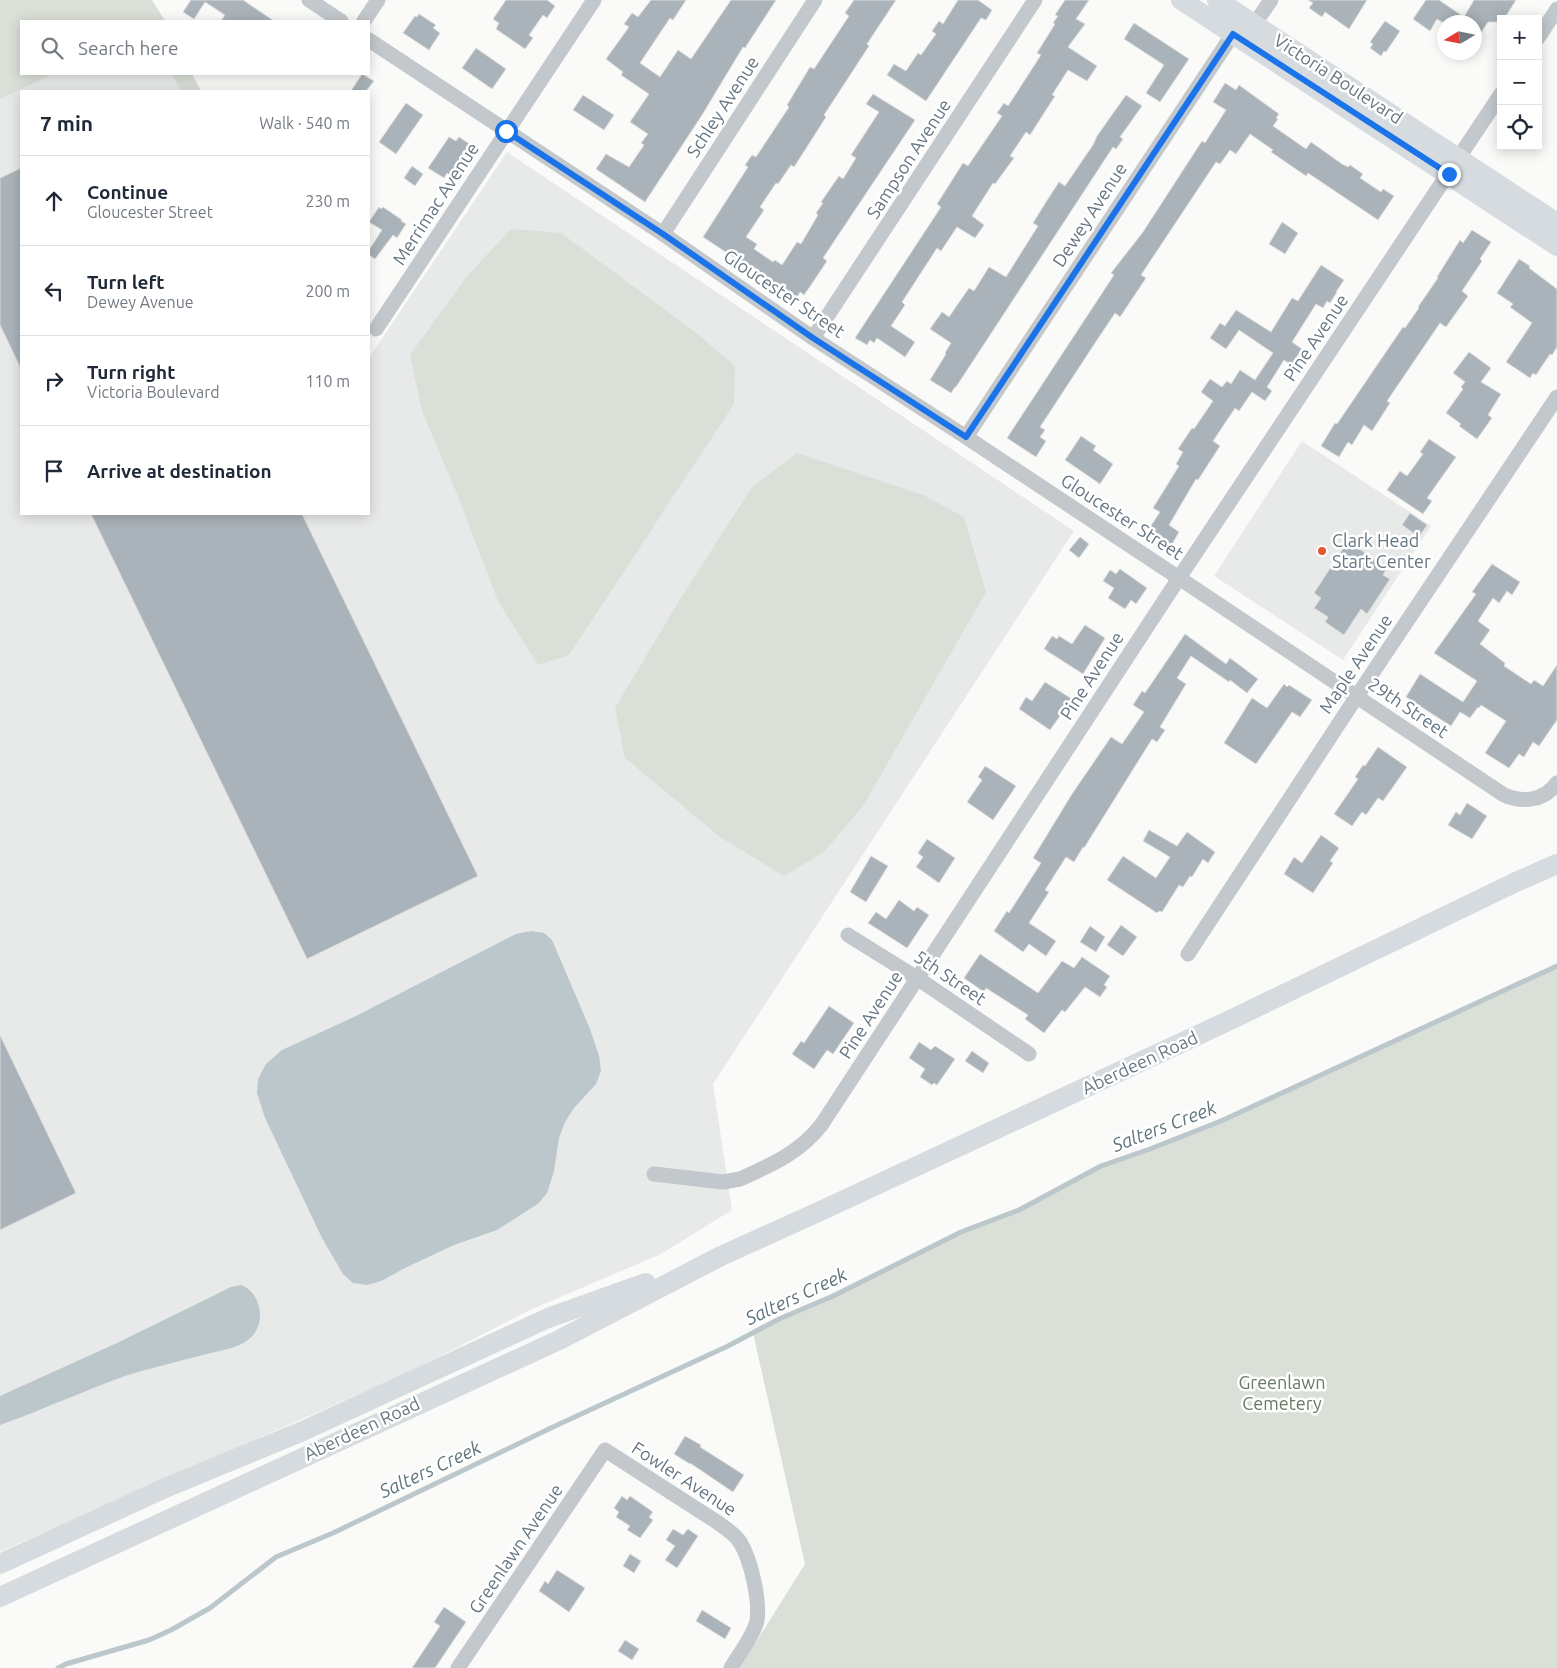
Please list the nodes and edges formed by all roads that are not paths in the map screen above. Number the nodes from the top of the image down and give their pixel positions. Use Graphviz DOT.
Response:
graph roads {
  1 [pos="309,0"];
  2 [pos="378,0"];
  3 [pos="594,0"];
  4 [pos="815,0"];
  5 [pos="1036,0"];
  6 [pos="1181,0"];
  7 [pos="1217,0"];
  8 [pos="1271,0"];
  9 [pos="1557,9"];
  10 [pos="339,20"];
  11 [pos="365,20"];
  12 [pos="1254,24"];
  13 [pos="1542,32"];
  14 [pos="1233,34"];
  15 [pos="370,41"];
  16 [pos="1497,100"];
  17 [pos="506,131"];
  18 [pos="1454,166"];
  19 [pos="1557,223"];
  20 [pos="663,234"];
  21 [pos="1557,246"];
  22 [pos="376,329"];
  23 [pos="813,338"];
  24 [pos="1557,396"];
  25 [pos="966,437"];
  26 [pos="1179,578"];
  27 [pos="1357,696"];
  28 [pos="1557,783"];
  29 [pos="1557,864"];
  30 [pos="848,935"];
  31 [pos="1188,954"];
  32 [pos="917,978"];
  33 [pos="1029,1054"];
  34 [pos="654,1174"];
  35 [pos="721,1256"];
  36 [pos="605,1450"];
  37 [pos="0,1564"];
  38 [pos="0,1597"];
  39 [pos="458,1668"];
  40 [pos="731,1668"];
  1 -- 10 [label="street"];
  2 -- 11 [label="street"];
  3 -- 17 [label="street, Merrimac Avenue"];
  4 -- 20 [label="street, Schley Avenue"];
  5 -- 23 [label="street, Sampson Avenue"];
  6 -- 14 [label="main road, Victoria Boulevard"];
  7 -- 12 [label="main road, Victoria Boulevard"];
  8 -- 12 [label="street"];
  9 -- 13 [label="street"];
  12 -- 14 [label="street"];
  12 -- 18 [label="main road, Victoria Boulevard"];
  14 -- 18 [label="main road, Victoria Boulevard"];
  14 -- 25 [label="street, Dewey Avenue"];
  15 -- 17 [label="street, Gloucester Street"];
  16 -- 18 [label="street, Pine Avenue"];
  17 -- 20 [label="street, Gloucester Street"];
  17 -- 22 [label="street, Merrimac Avenue"];
  18 -- 19 [label="main road"];
  18 -- 21 [label="main road"];
  18 -- 26 [label="street, Pine Avenue"];
  20 -- 23 [label="street, Gloucester Street"];
  23 -- 25 [label="street, Gloucester Street"];
  24 -- 27 [label="street, Maple Avenue"];
  25 -- 26 [label="street, Gloucester Street"];
  26 -- 27 [label="street, 29th Street"];
  26 -- 32 [label="street, Pine Avenue"];
  27 -- 28 [label="street, 29th Street"];
  27 -- 31 [label="street, Maple Avenue"];
  29 -- 35 [label="main road, Aberdeen Road"];
  30 -- 32 [label="street, 5th Street"];
  32 -- 33 [label="street, 5th Street"];
  32 -- 34 [label="street, Pine Avenue"];
  35 -- 37 [label="main road, Aberdeen Road"];
  35 -- 38 [label="main road, Aberdeen Road"];
  36 -- 39 [label="street, Greenlawn Avenue"];
  36 -- 40 [label="street, Fowler Avenue"];
}
